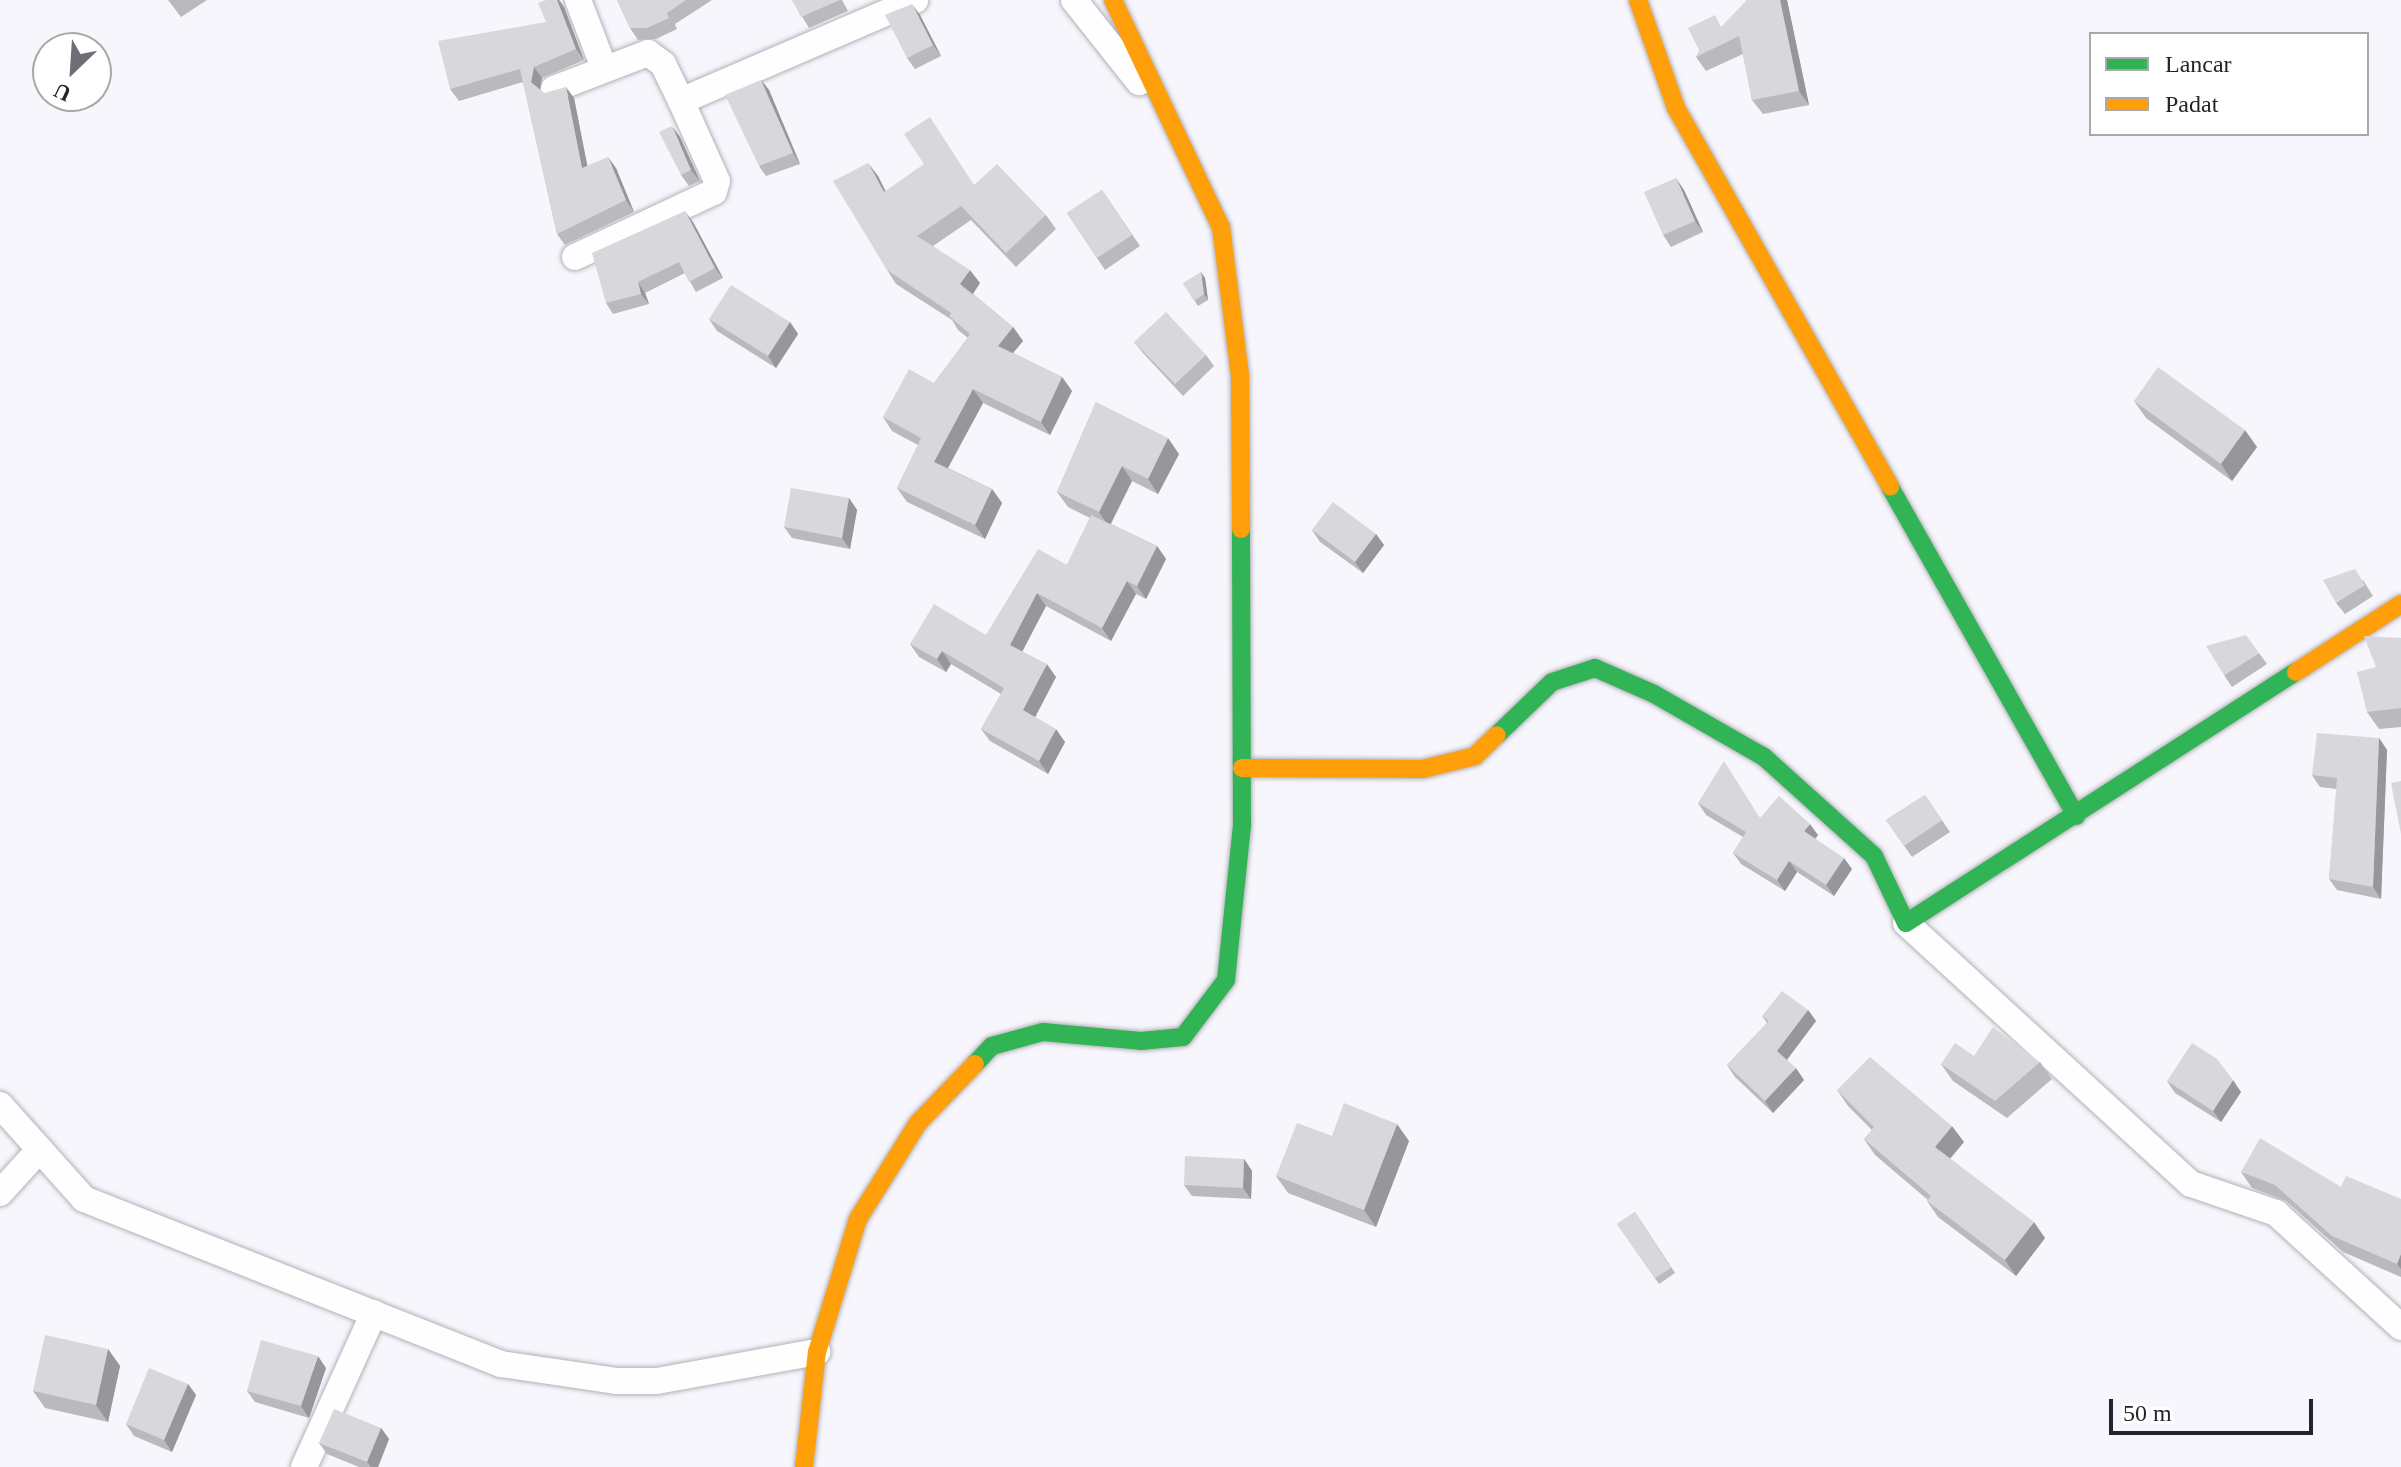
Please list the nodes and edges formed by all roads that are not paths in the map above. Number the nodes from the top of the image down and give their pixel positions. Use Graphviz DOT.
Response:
graph roads {
  1 [pos="578,0"];
  2 [pos="915,0"];
  3 [pos="1074,0"];
  4 [pos="1113,0"];
  5 [pos="1638,0"];
  6 [pos="604,68"];
  7 [pos="554,89"];
  8 [pos="681,101"];
  9 [pos="1180,132"];
  10 [pos="575,257"];
  11 [pos="2401,604"];
  12 [pos="1242,768"];
  13 [pos="2076,816"];
  14 [pos="1906,923"];
  15 [pos="0,1105"];
  16 [pos="40,1149"];
  17 [pos="0,1193"];
  18 [pos="374,1313"];
  19 [pos="2401,1327"];
  20 [pos="817,1352"];
  21 [pos="304,1467"];
  22 [pos="804,1467"];
  1 -- 6 [label="street"];
  2 -- 8 [label="street"];
  3 -- 9 [label="street"];
  4 -- 9 [label="street"];
  5 -- 13 [label="street"];
  6 -- 7 [label="street"];
  6 -- 8 [label="street"];
  8 -- 10 [label="street"];
  9 -- 12 [label="street"];
  11 -- 13 [label="street"];
  12 -- 14 [label="street"];
  12 -- 20 [label="street"];
  13 -- 14 [label="street"];
  14 -- 19 [label="street"];
  15 -- 16 [label="street"];
  16 -- 17 [label="street"];
  16 -- 18 [label="street"];
  18 -- 20 [label="street"];
  18 -- 21 [label="street"];
  20 -- 22 [label="street"];
}
